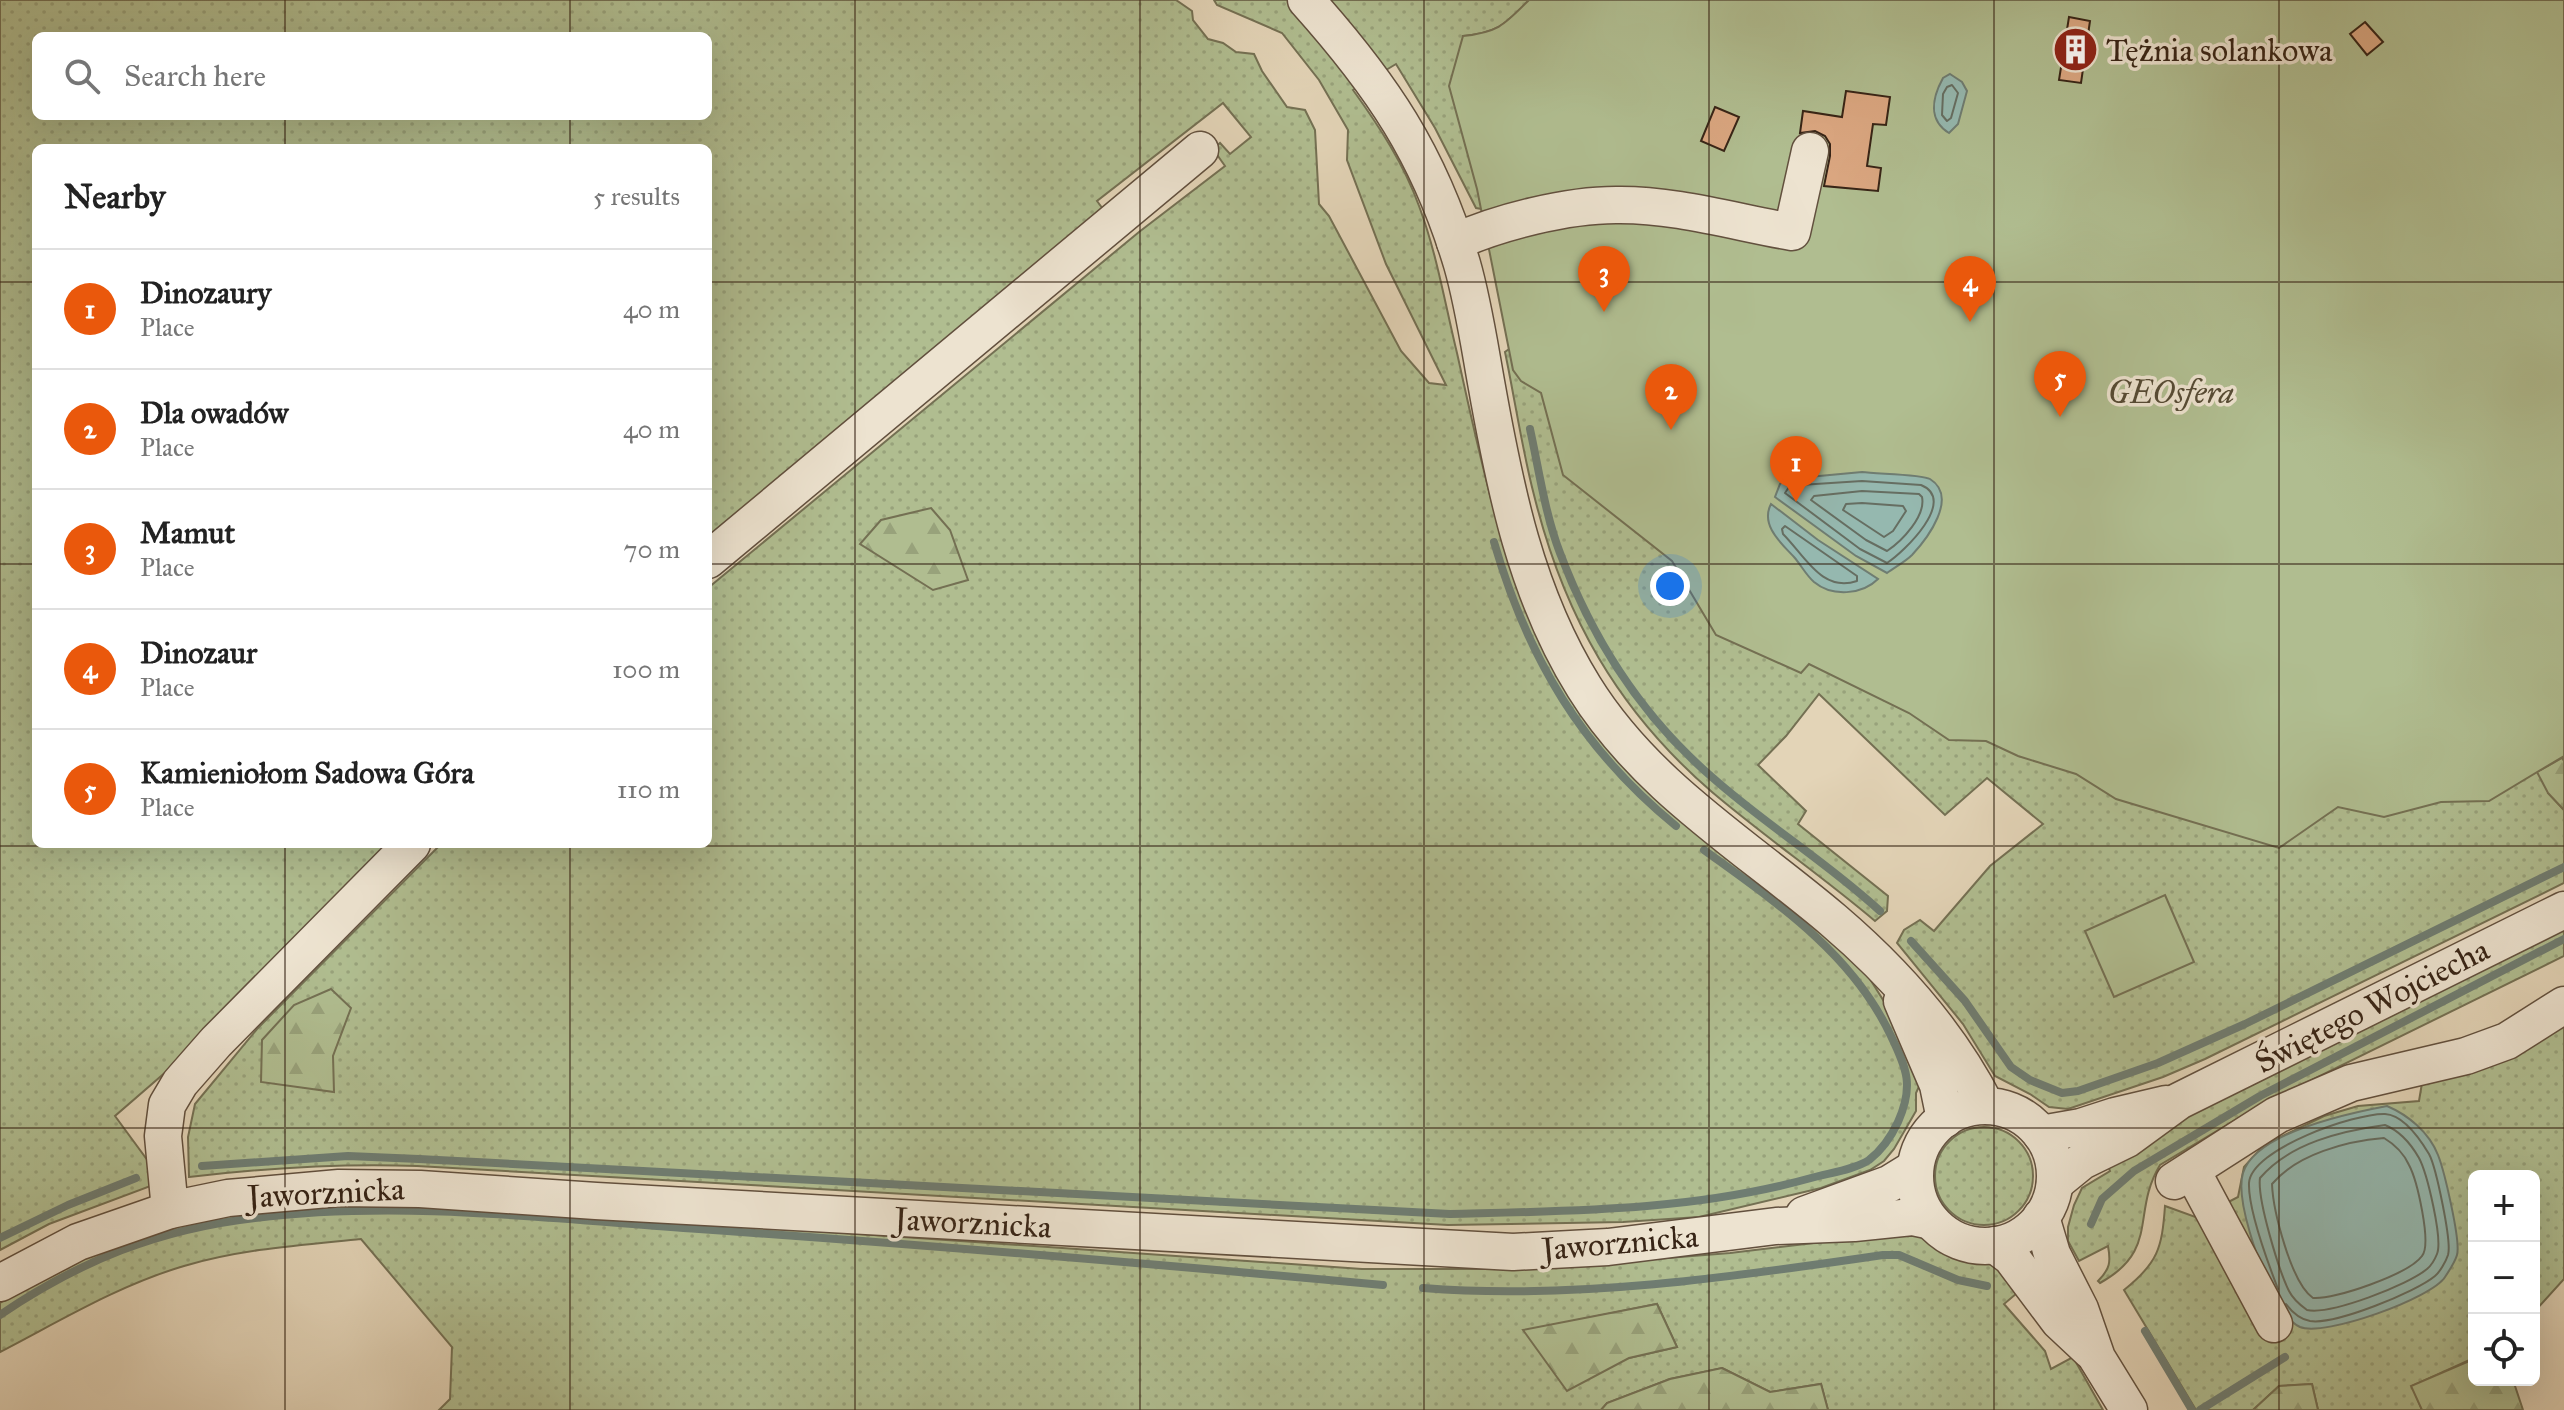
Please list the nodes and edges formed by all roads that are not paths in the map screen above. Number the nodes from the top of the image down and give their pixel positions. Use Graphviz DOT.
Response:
graph roads {
  1 [pos="1306,0"];
  2 [pos="1200,150"];
  3 [pos="1810,151"];
  4 [pos="1455,242"];
  5 [pos="712,557"];
  6 [pos="408,848"];
  7 [pos="2564,910"];
  8 [pos="1894,981"];
  9 [pos="2564,1005"];
  10 [pos="2179,1101"];
  11 [pos="1986,1106"];
  12 [pos="1945,1119"];
  13 [pos="2041,1134"];
  14 [pos="1915,1168"];
  15 [pos="2055,1183"];
  16 [pos="170,1210"];
  17 [pos="2041,1217"];
  18 [pos="1931,1221"];
  19 [pos="1776,1226"];
  20 [pos="1995,1245"];
  21 [pos="0,1283"];
  22 [pos="2274,1324"];
  23 [pos="2097,1358"];
  24 [pos="2129,1410"];
  1 -- 4 [label="street"];
  2 -- 5 [label="street"];
  3 -- 4 [label="street"];
  4 -- 8 [label="street"];
  6 -- 16 [label="street"];
  7 -- 10 [label="street, Świętego Wojciecha"];
  8 -- 11 [label="street"];
  8 -- 12 [label="street"];
  9 -- 22 [label="street"];
  10 -- 13 [label="street, Świętego Wojciecha"];
  10 -- 15 [label="street, Świętego Wojciecha"];
  11 -- 12 [label="street"];
  11 -- 13 [label="street"];
  12 -- 14 [label="street"];
  13 -- 15 [label="street"];
  14 -- 18 [label="street"];
  14 -- 19 [label="street, Jaworznicka"];
  15 -- 17 [label="street"];
  16 -- 19 [label="street, Jaworznicka"];
  16 -- 21 [label="street, Jaworznicka"];
  17 -- 20 [label="street"];
  17 -- 23 [label="street"];
  18 -- 19 [label="street, Jaworznicka"];
  18 -- 20 [label="street"];
  20 -- 23 [label="street"];
  23 -- 24 [label="street"];
}
